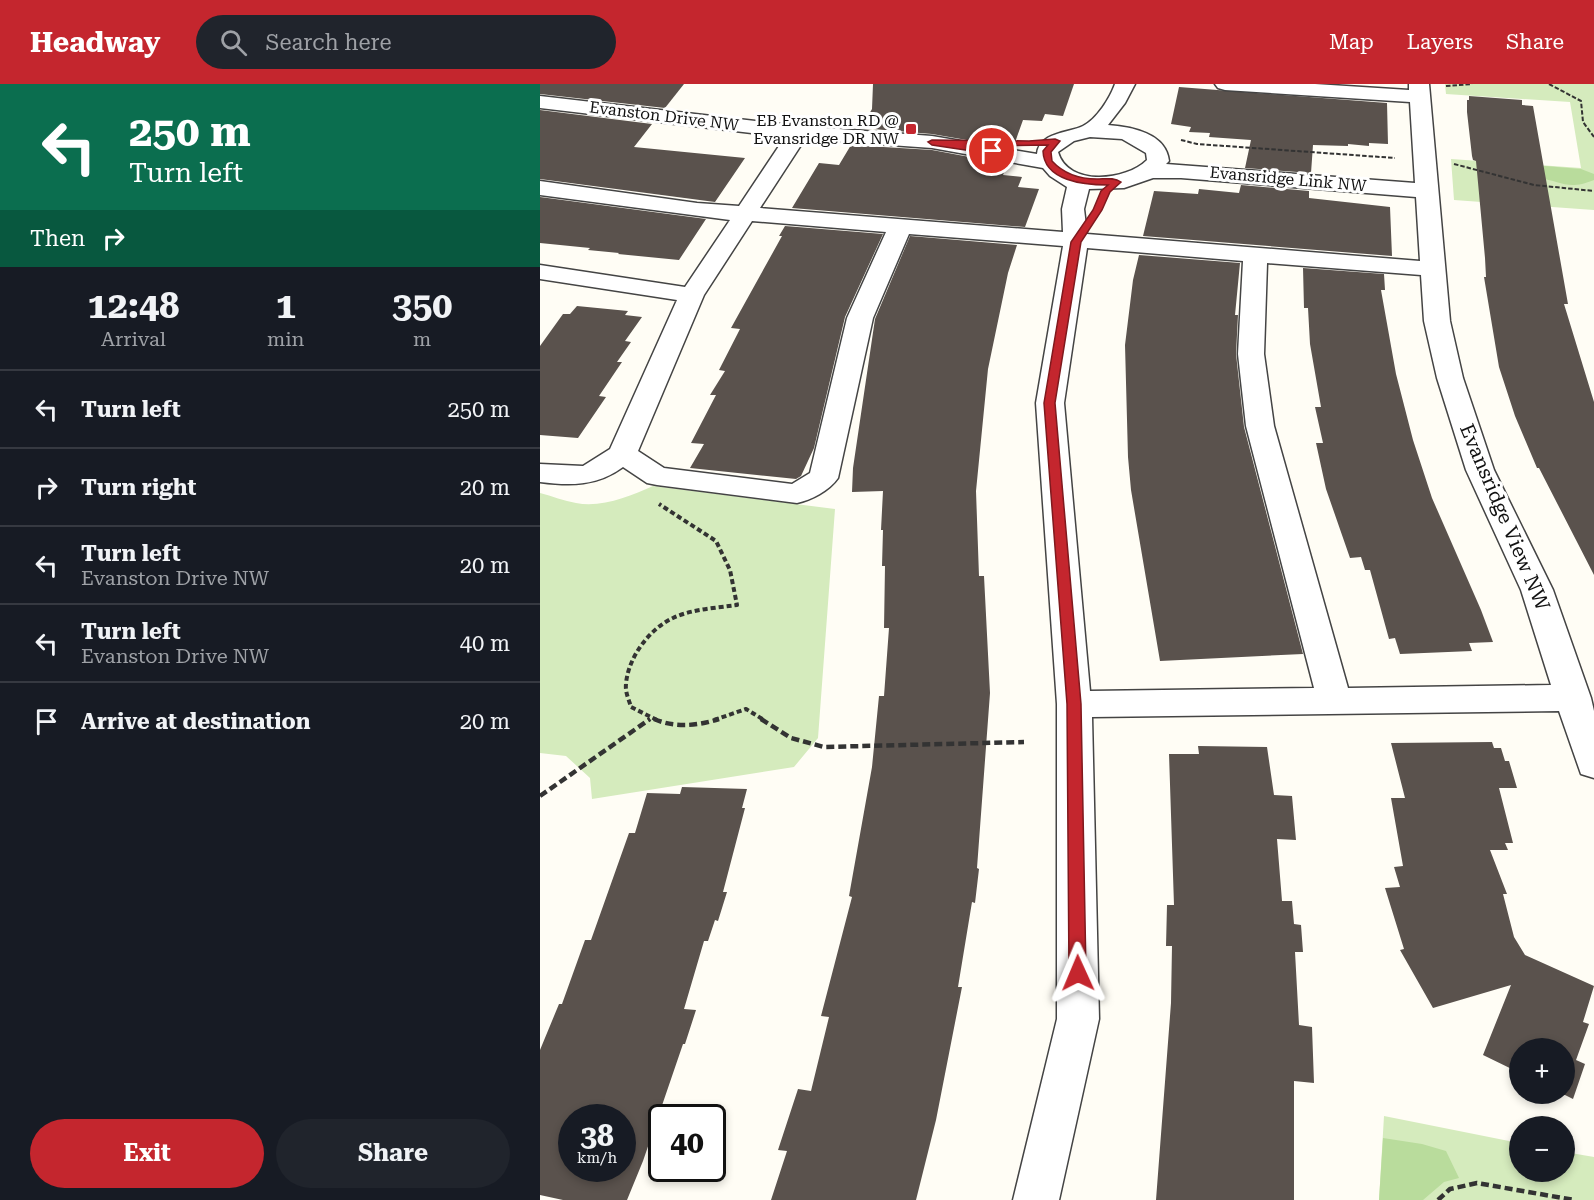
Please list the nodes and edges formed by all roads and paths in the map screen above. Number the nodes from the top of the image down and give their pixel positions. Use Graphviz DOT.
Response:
graph roads {
  1 [pos="1225,84"];
  2 [pos="1472,84"];
  3 [pos="1549,84"];
  4 [pos="1123,88"];
  5 [pos="1427,89"];
  6 [pos="540,102"];
  7 [pos="1090,131"];
  8 [pos="799,132"];
  9 [pos="1132,134"];
  10 [pos="1594,137"];
  11 [pos="1177,139"];
  12 [pos="1052,152"];
  13 [pos="1400,159"];
  14 [pos="1154,161"];
  15 [pos="1434,176"];
  16 [pos="1071,178"];
  17 [pos="1116,182"];
  18 [pos="540,188"];
  19 [pos="1594,191"];
  20 [pos="745,214"];
  21 [pos="900,227"];
  22 [pos="1076,242"];
  23 [pos="1255,256"];
  24 [pos="1433,269"];
  25 [pos="540,272"];
  26 [pos="692,295"];
  27 [pos="622,454"];
  28 [pos="540,473"];
  29 [pos="652,499"];
  30 [pos="1574,698"];
  31 [pos="1335,701"];
  32 [pos="1074,704"];
  33 [pos="650,719"];
  34 [pos="1024,742"];
  35 [pos="1594,764"];
  36 [pos="540,796"];
  37 [pos="1036,1200"];
  38 [pos="1438,1200"];
  39 [pos="1574,1200"];
  1 -- 5 [label="street"];
  2 -- 5 [label="path"];
  3 -- 10 [label="path"];
  4 -- 7 [label="street"];
  4 -- 9 [label="street"];
  5 -- 15 [label="street, Evansridge View NW"];
  6 -- 8 [label="street, Evanston Drive NW"];
  7 -- 9 [label="street"];
  7 -- 12 [label="street"];
  8 -- 12 [label="street, Evanston Drive NW"];
  8 -- 20 [label="street"];
  9 -- 14 [label="street"];
  11 -- 13 [label="path"];
  12 -- 16 [label="street"];
  14 -- 15 [label="street, Evansridge Link NW"];
  14 -- 17 [label="street, Evansridge Link NW"];
  15 -- 19 [label="path"];
  15 -- 24 [label="street, Evansridge View NW"];
  16 -- 17 [label="street, Evansridge Link NW"];
  16 -- 22 [label="street"];
  17 -- 22 [label="street"];
  18 -- 20 [label="street"];
  20 -- 21 [label="street"];
  20 -- 26 [label="street"];
  21 -- 22 [label="street"];
  21 -- 27 [label="street"];
  22 -- 23 [label="street"];
  22 -- 32 [label="street"];
  23 -- 24 [label="street"];
  23 -- 31 [label="street"];
  24 -- 30 [label="street, Evansridge View NW"];
  25 -- 26 [label="street"];
  26 -- 27 [label="street"];
  27 -- 28 [label="street"];
  29 -- 33 [label="path"];
  30 -- 31 [label="street"];
  30 -- 35 [label="street, Evansridge View NW"];
  31 -- 32 [label="street"];
  32 -- 37 [label="street"];
  33 -- 34 [label="path"];
  33 -- 36 [label="path"];
  38 -- 39 [label="path"];
}
